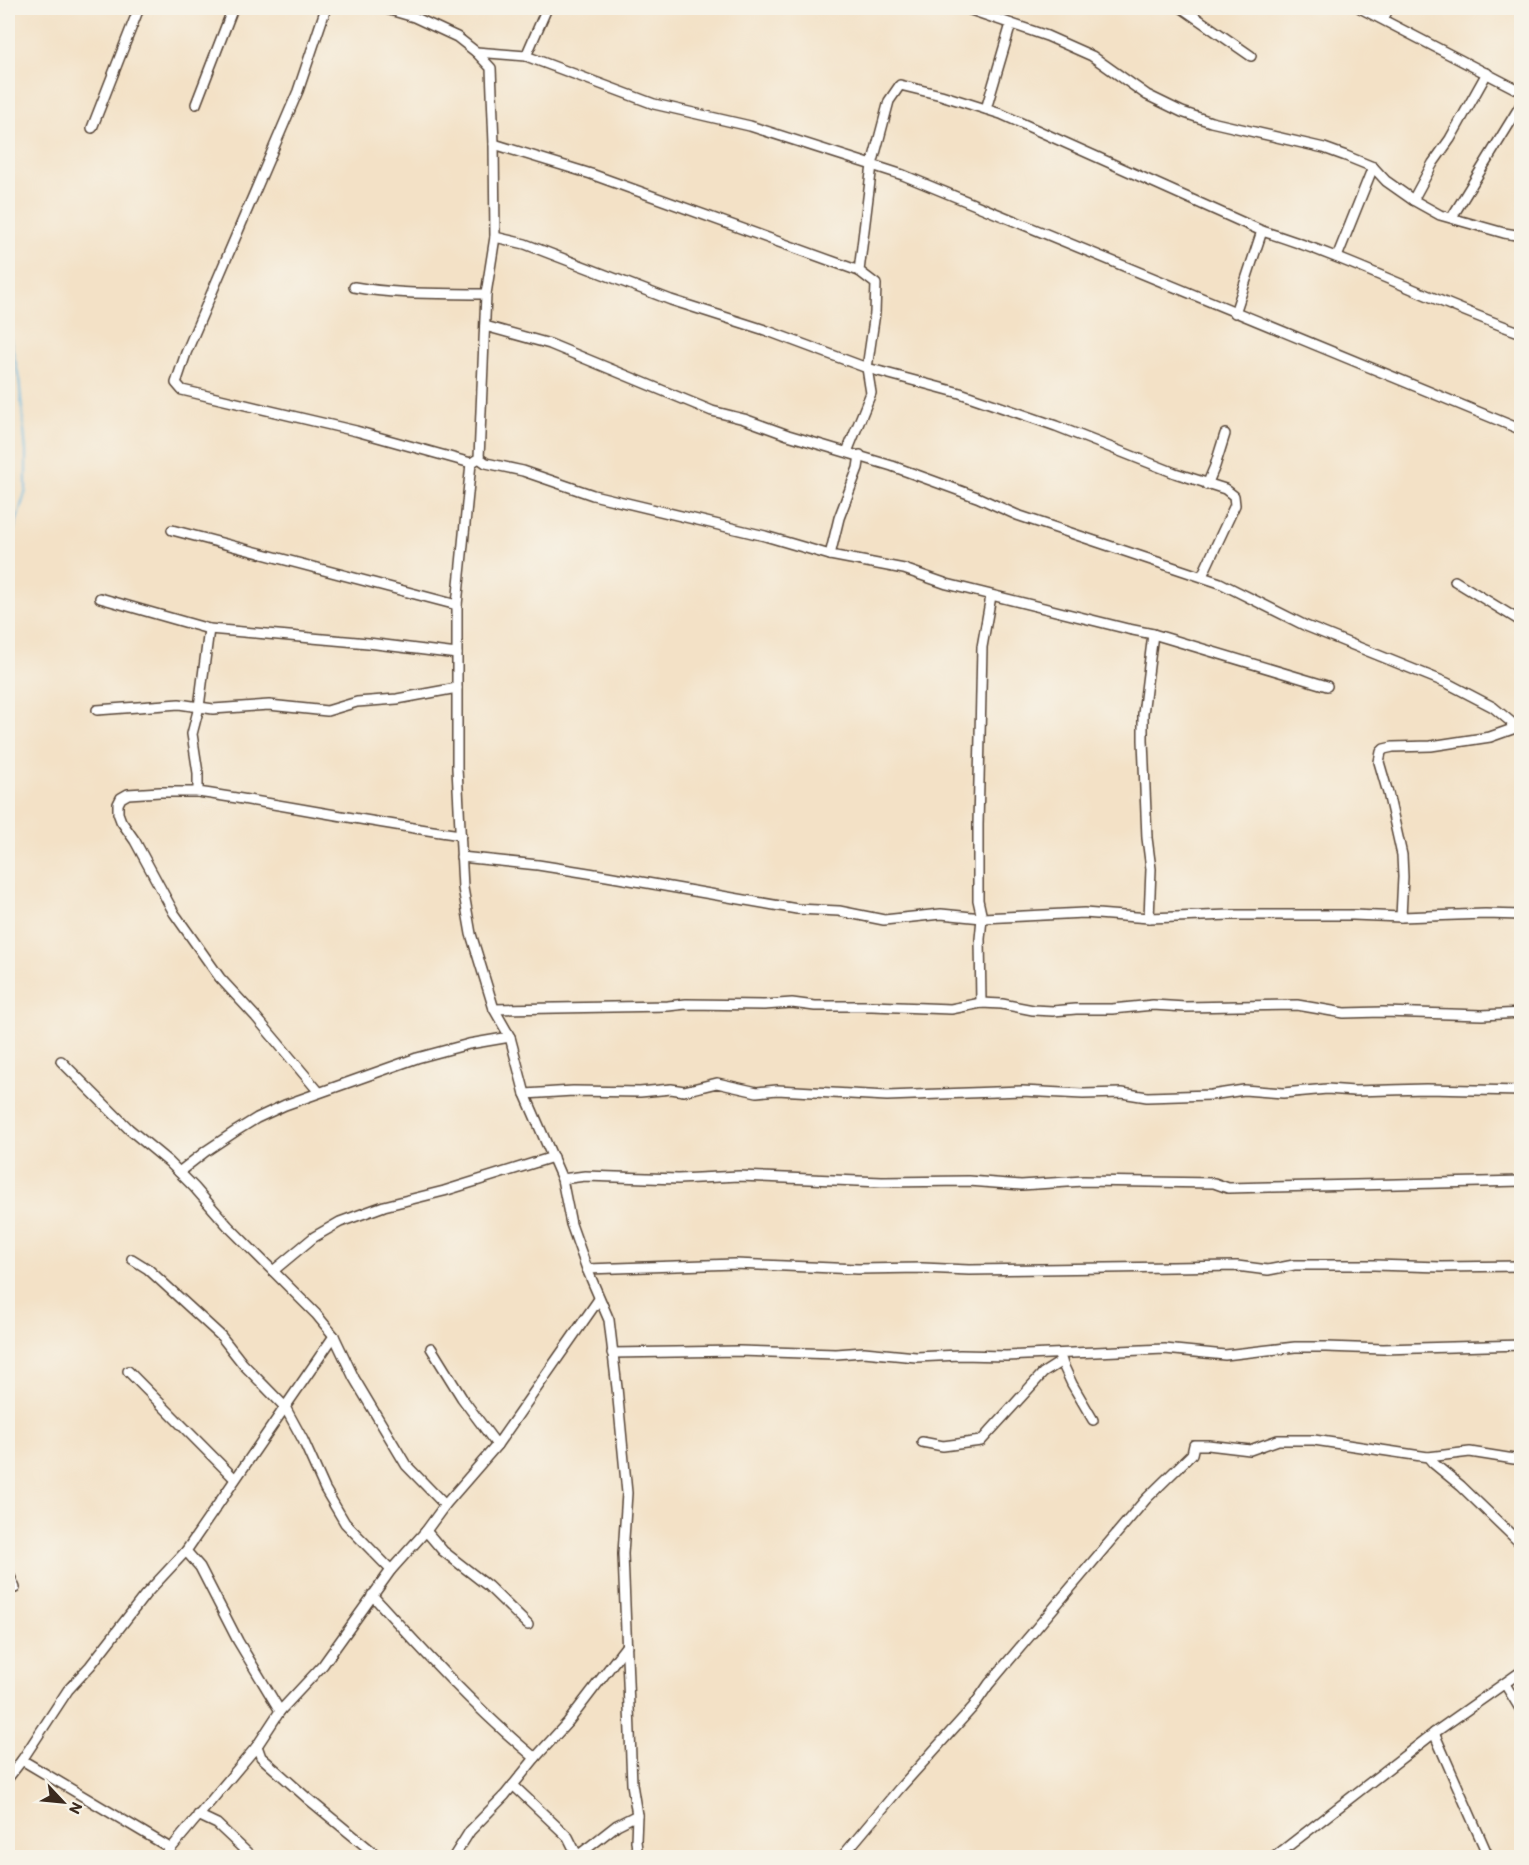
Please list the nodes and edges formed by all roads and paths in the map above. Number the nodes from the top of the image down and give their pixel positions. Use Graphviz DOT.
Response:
graph roads {
  1 [pos="139,8"];
  2 [pos="233,8"];
  3 [pos="326,8"];
  4 [pos="383,8"];
  5 [pos="547,8"];
  6 [pos="965,8"];
  7 [pos="1182,8"];
  8 [pos="1360,8"];
  9 [pos="1389,8"];
  10 [pos="1383,19"];
  11 [pos="1011,24"];
  12 [pos="476,52"];
  13 [pos="1251,56"];
  14 [pos="526,57"];
  15 [pos="1486,73"];
  16 [pos="1521,92"];
  17 [pos="1521,103"];
  18 [pos="196,104"];
  19 [pos="987,109"];
  20 [pos="92,128"];
  21 [pos="495,144"];
  22 [pos="872,165"];
  23 [pos="1373,167"];
  24 [pos="1413,200"];
  25 [pos="1452,217"];
  26 [pos="1262,231"];
  27 [pos="1521,236"];
  28 [pos="495,237"];
  29 [pos="1336,257"];
  30 [pos="859,271"];
  31 [pos="354,286"];
  32 [pos="486,294"];
  33 [pos="1235,313"];
  34 [pos="485,326"];
  35 [pos="1521,333"];
  36 [pos="867,368"];
  37 [pos="1521,430"];
  38 [pos="1225,434"];
  39 [pos="847,452"];
  40 [pos="860,455"];
  41 [pos="475,460"];
  42 [pos="1207,485"];
  43 [pos="172,530"];
  44 [pos="830,555"];
  45 [pos="1202,576"];
  46 [pos="1455,581"];
  47 [pos="991,596"];
  48 [pos="100,598"];
  49 [pos="457,605"];
  50 [pos="1521,622"];
  51 [pos="209,629"];
  52 [pos="1153,634"];
  53 [pos="457,654"];
  54 [pos="1326,686"];
  55 [pos="457,688"];
  56 [pos="199,707"];
  57 [pos="97,710"];
  58 [pos="1519,726"];
  59 [pos="198,792"];
  60 [pos="461,835"];
  61 [pos="462,857"];
  62 [pos="1521,915"];
  63 [pos="1401,917"];
  64 [pos="982,918"];
  65 [pos="1149,918"];
  66 [pos="981,1003"];
  67 [pos="494,1009"];
  68 [pos="1521,1013"];
  69 [pos="510,1037"];
  70 [pos="61,1061"];
  71 [pos="1521,1090"];
  72 [pos="319,1092"];
  73 [pos="525,1094"];
  74 [pos="553,1156"];
  75 [pos="178,1172"];
  76 [pos="562,1179"];
  77 [pos="1521,1181"];
  78 [pos="132,1259"];
  79 [pos="1521,1266"];
  80 [pos="586,1269"];
  81 [pos="273,1271"];
  82 [pos="599,1299"];
  83 [pos="334,1336"];
  84 [pos="1521,1345"];
  85 [pos="431,1348"];
  86 [pos="612,1353"];
  87 [pos="1060,1357"];
  88 [pos="128,1371"];
  89 [pos="285,1407"];
  90 [pos="1094,1420"];
  91 [pos="922,1442"];
  92 [pos="497,1445"];
  93 [pos="1428,1457"];
  94 [pos="1514,1459"];
  95 [pos="236,1479"];
  96 [pos="445,1505"];
  97 [pos="426,1531"];
  98 [pos="1521,1545"];
  99 [pos="186,1551"];
  100 [pos="390,1570"];
  101 [pos="8,1572"];
  102 [pos="15,1588"];
  103 [pos="372,1595"];
  104 [pos="528,1625"];
  105 [pos="627,1645"];
  106 [pos="1521,1671"];
  107 [pos="1505,1684"];
  108 [pos="280,1711"];
  109 [pos="1521,1712"];
  110 [pos="1434,1733"];
  111 [pos="257,1746"];
  112 [pos="535,1758"];
  113 [pos="22,1760"];
  114 [pos="8,1778"];
  115 [pos="513,1785"];
  116 [pos="198,1815"];
  117 [pos="637,1815"];
  118 [pos="170,1848"];
  119 [pos="576,1856"];
  120 [pos="163,1857"];
  121 [pos="253,1857"];
  122 [pos="380,1857"];
  123 [pos="453,1857"];
  124 [pos="639,1857"];
  125 [pos="841,1857"];
  126 [pos="1273,1857"];
  127 [pos="1489,1857"];
  1 -- 20 [label="street"];
  2 -- 18 [label="street"];
  3 -- 41 [label="street"];
  4 -- 12 [label="street"];
  5 -- 14 [label="street"];
  6 -- 11 [label="street"];
  7 -- 13 [label="street"];
  8 -- 10 [label="street"];
  9 -- 10 [label="street"];
  10 -- 15 [label="street"];
  11 -- 19 [label="street"];
  11 -- 23 [label="street"];
  12 -- 14 [label="street"];
  12 -- 21 [label="street"];
  14 -- 22 [label="street"];
  15 -- 16 [label="street"];
  15 -- 24 [label="street"];
  17 -- 25 [label="street"];
  19 -- 22 [label="street"];
  19 -- 26 [label="street"];
  21 -- 28 [label="street"];
  21 -- 30 [label="street"];
  22 -- 30 [label="street"];
  22 -- 33 [label="street"];
  23 -- 24 [label="street"];
  23 -- 29 [label="street"];
  24 -- 25 [label="street"];
  25 -- 27 [label="street"];
  26 -- 29 [label="street"];
  26 -- 33 [label="street"];
  28 -- 32 [label="street"];
  28 -- 36 [label="street"];
  29 -- 35 [label="street"];
  30 -- 36 [label="street"];
  31 -- 32 [label="street"];
  32 -- 34 [label="street"];
  33 -- 37 [label="street"];
  34 -- 39 [label="street"];
  34 -- 41 [label="street"];
  36 -- 39 [label="street"];
  36 -- 42 [label="street"];
  38 -- 42 [label="street"];
  39 -- 40 [label="street"];
  40 -- 44 [label="street"];
  40 -- 45 [label="street"];
  41 -- 44 [label="street"];
  41 -- 49 [label="street"];
  42 -- 45 [label="street"];
  43 -- 49 [label="street"];
  44 -- 47 [label="street"];
  45 -- 58 [label="street"];
  46 -- 50 [label="street"];
  47 -- 52 [label="street"];
  47 -- 64 [label="street"];
  48 -- 51 [label="street"];
  49 -- 53 [label="street"];
  51 -- 53 [label="street"];
  51 -- 56 [label="street"];
  52 -- 54 [label="street"];
  52 -- 65 [label="street"];
  53 -- 55 [label="street"];
  55 -- 56 [label="street"];
  55 -- 60 [label="street"];
  56 -- 57 [label="street"];
  56 -- 59 [label="street"];
  58 -- 63 [label="street"];
  59 -- 60 [label="street"];
  59 -- 72 [label="street"];
  60 -- 61 [label="street"];
  61 -- 64 [label="street"];
  61 -- 67 [label="street"];
  62 -- 63 [label="street"];
  63 -- 65 [label="street"];
  64 -- 65 [label="street"];
  64 -- 66 [label="street"];
  66 -- 67 [label="street"];
  66 -- 68 [label="street"];
  67 -- 69 [label="street"];
  69 -- 72 [label="street"];
  69 -- 73 [label="street"];
  70 -- 75 [label="street"];
  71 -- 73 [label="street"];
  72 -- 75 [label="street"];
  73 -- 74 [label="street"];
  74 -- 76 [label="street"];
  74 -- 81 [label="street"];
  75 -- 81 [label="street"];
  76 -- 77 [label="street"];
  76 -- 80 [label="street"];
  78 -- 89 [label="street"];
  79 -- 80 [label="street"];
  80 -- 82 [label="street"];
  81 -- 83 [label="street"];
  82 -- 86 [label="street"];
  82 -- 92 [label="street"];
  83 -- 89 [label="street"];
  83 -- 96 [label="street"];
  84 -- 87 [label="street"];
  85 -- 92 [label="street"];
  86 -- 87 [label="street"];
  86 -- 105 [label="street"];
  87 -- 90 [label="street"];
  87 -- 91 [label="street"];
  88 -- 95 [label="street"];
  89 -- 95 [label="street"];
  89 -- 100 [label="street"];
  92 -- 96 [label="street"];
  93 -- 94 [label="street"];
  93 -- 98 [label="street"];
  93 -- 125 [label="street"];
  95 -- 99 [label="street"];
  96 -- 97 [label="street"];
  97 -- 100 [label="street"];
  97 -- 104 [label="street"];
  99 -- 108 [label="street"];
  99 -- 113 [label="street"];
  100 -- 103 [label="street"];
  101 -- 102 [label="street"];
  103 -- 108 [label="street"];
  103 -- 112 [label="street"];
  105 -- 112 [label="street"];
  105 -- 117 [label="street"];
  106 -- 107 [label="street"];
  107 -- 109 [label="street"];
  107 -- 110 [label="street"];
  108 -- 111 [label="street"];
  110 -- 126 [label="street"];
  110 -- 127 [label="street"];
  111 -- 116 [label="street"];
  111 -- 122 [label="street"];
  112 -- 115 [label="street"];
  113 -- 114 [label="street"];
  113 -- 118 [label="street"];
  115 -- 119 [label="street"];
  115 -- 123 [label="street"];
  116 -- 118 [label="street"];
  116 -- 121 [label="street"];
  117 -- 119 [label="street"];
  117 -- 124 [label="street"];
  118 -- 120 [label="street"];
}
